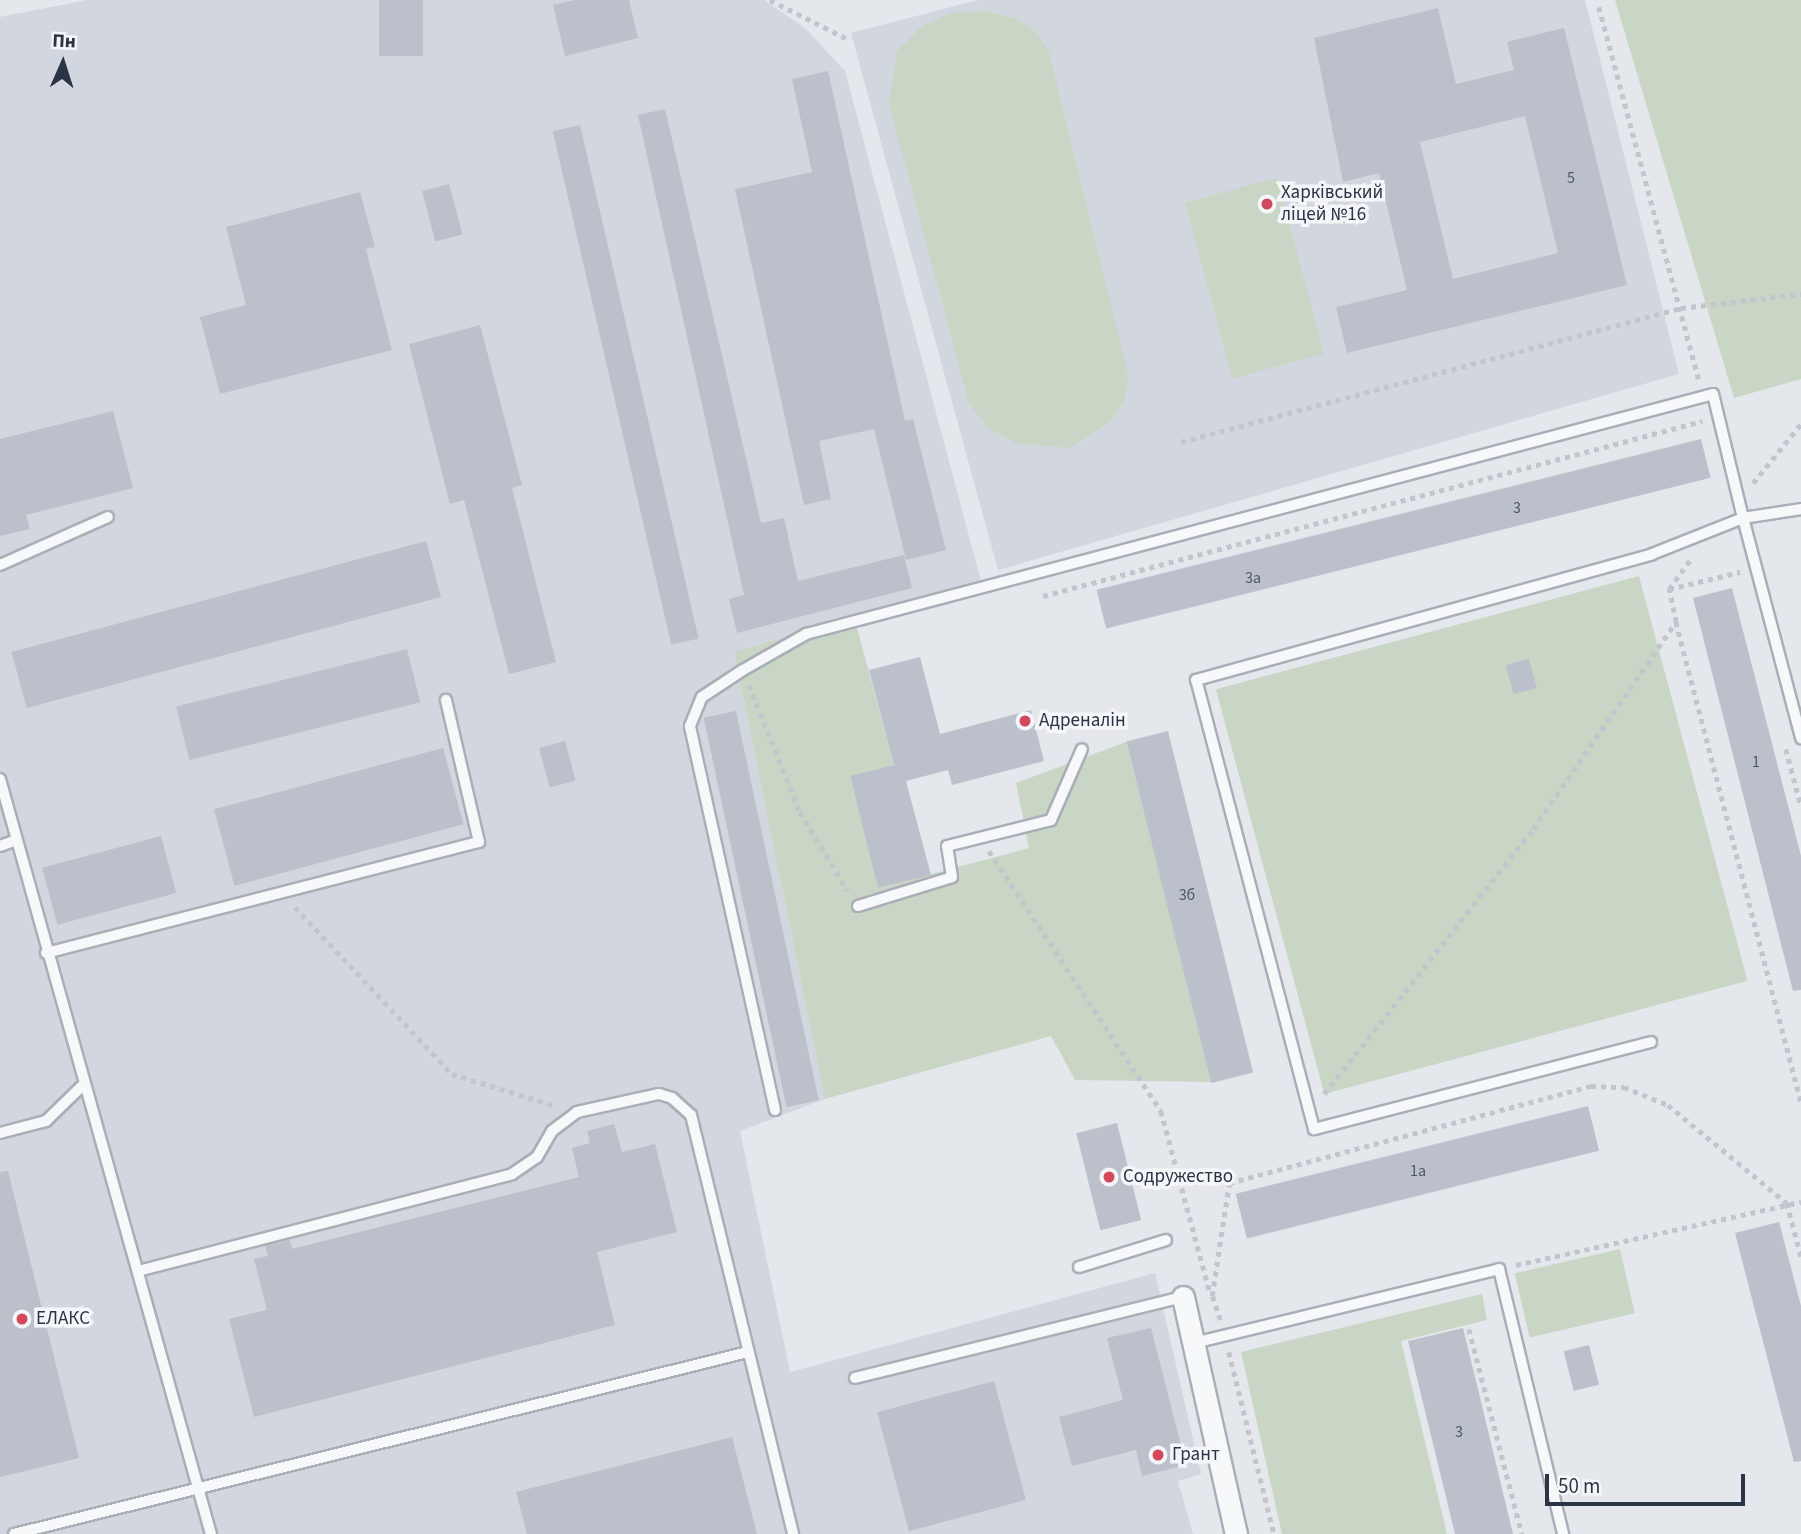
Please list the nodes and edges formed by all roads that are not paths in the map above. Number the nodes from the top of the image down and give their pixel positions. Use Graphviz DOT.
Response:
graph roads {
  1 [pos="1801,509"];
  2 [pos="108,517"];
  3 [pos="1743,518"];
  4 [pos="0,565"];
  5 [pos="446,700"];
  6 [pos="1801,738"];
  7 [pos="1082,749"];
  8 [pos="0,779"];
  9 [pos="15,841"];
  10 [pos="0,845"];
  11 [pos="858,906"];
  12 [pos="46,953"];
  13 [pos="1651,1042"];
  14 [pos="82,1086"];
  15 [pos="775,1110"];
  16 [pos="0,1133"];
  17 [pos="1166,1240"];
  18 [pos="1079,1267"];
  19 [pos="142,1270"];
  20 [pos="1184,1297"];
  21 [pos="1194,1343"];
  22 [pos="748,1352"];
  23 [pos="855,1378"];
  24 [pos="199,1490"];
  25 [pos="13,1534"];
  26 [pos="212,1534"];
  27 [pos="793,1534"];
  28 [pos="1236,1534"];
  29 [pos="1563,1534"];
  1 -- 3 [label="lane"];
  2 -- 4 [label="lane"];
  3 -- 6 [label="lane"];
  3 -- 13 [label="lane"];
  3 -- 15 [label="lane"];
  5 -- 12 [label="lane"];
  7 -- 11 [label="lane"];
  8 -- 9 [label="lane"];
  9 -- 10 [label="lane"];
  9 -- 12 [label="lane"];
  12 -- 14 [label="lane"];
  14 -- 16 [label="lane"];
  14 -- 19 [label="lane"];
  17 -- 18 [label="lane"];
  19 -- 22 [label="lane"];
  19 -- 24 [label="lane"];
  20 -- 21 [label="street"];
  20 -- 23 [label="lane"];
  21 -- 28 [label="street"];
  21 -- 29 [label="lane"];
  22 -- 24 [label="lane"];
  22 -- 27 [label="lane"];
  24 -- 25 [label="lane"];
  24 -- 26 [label="lane"];
}
